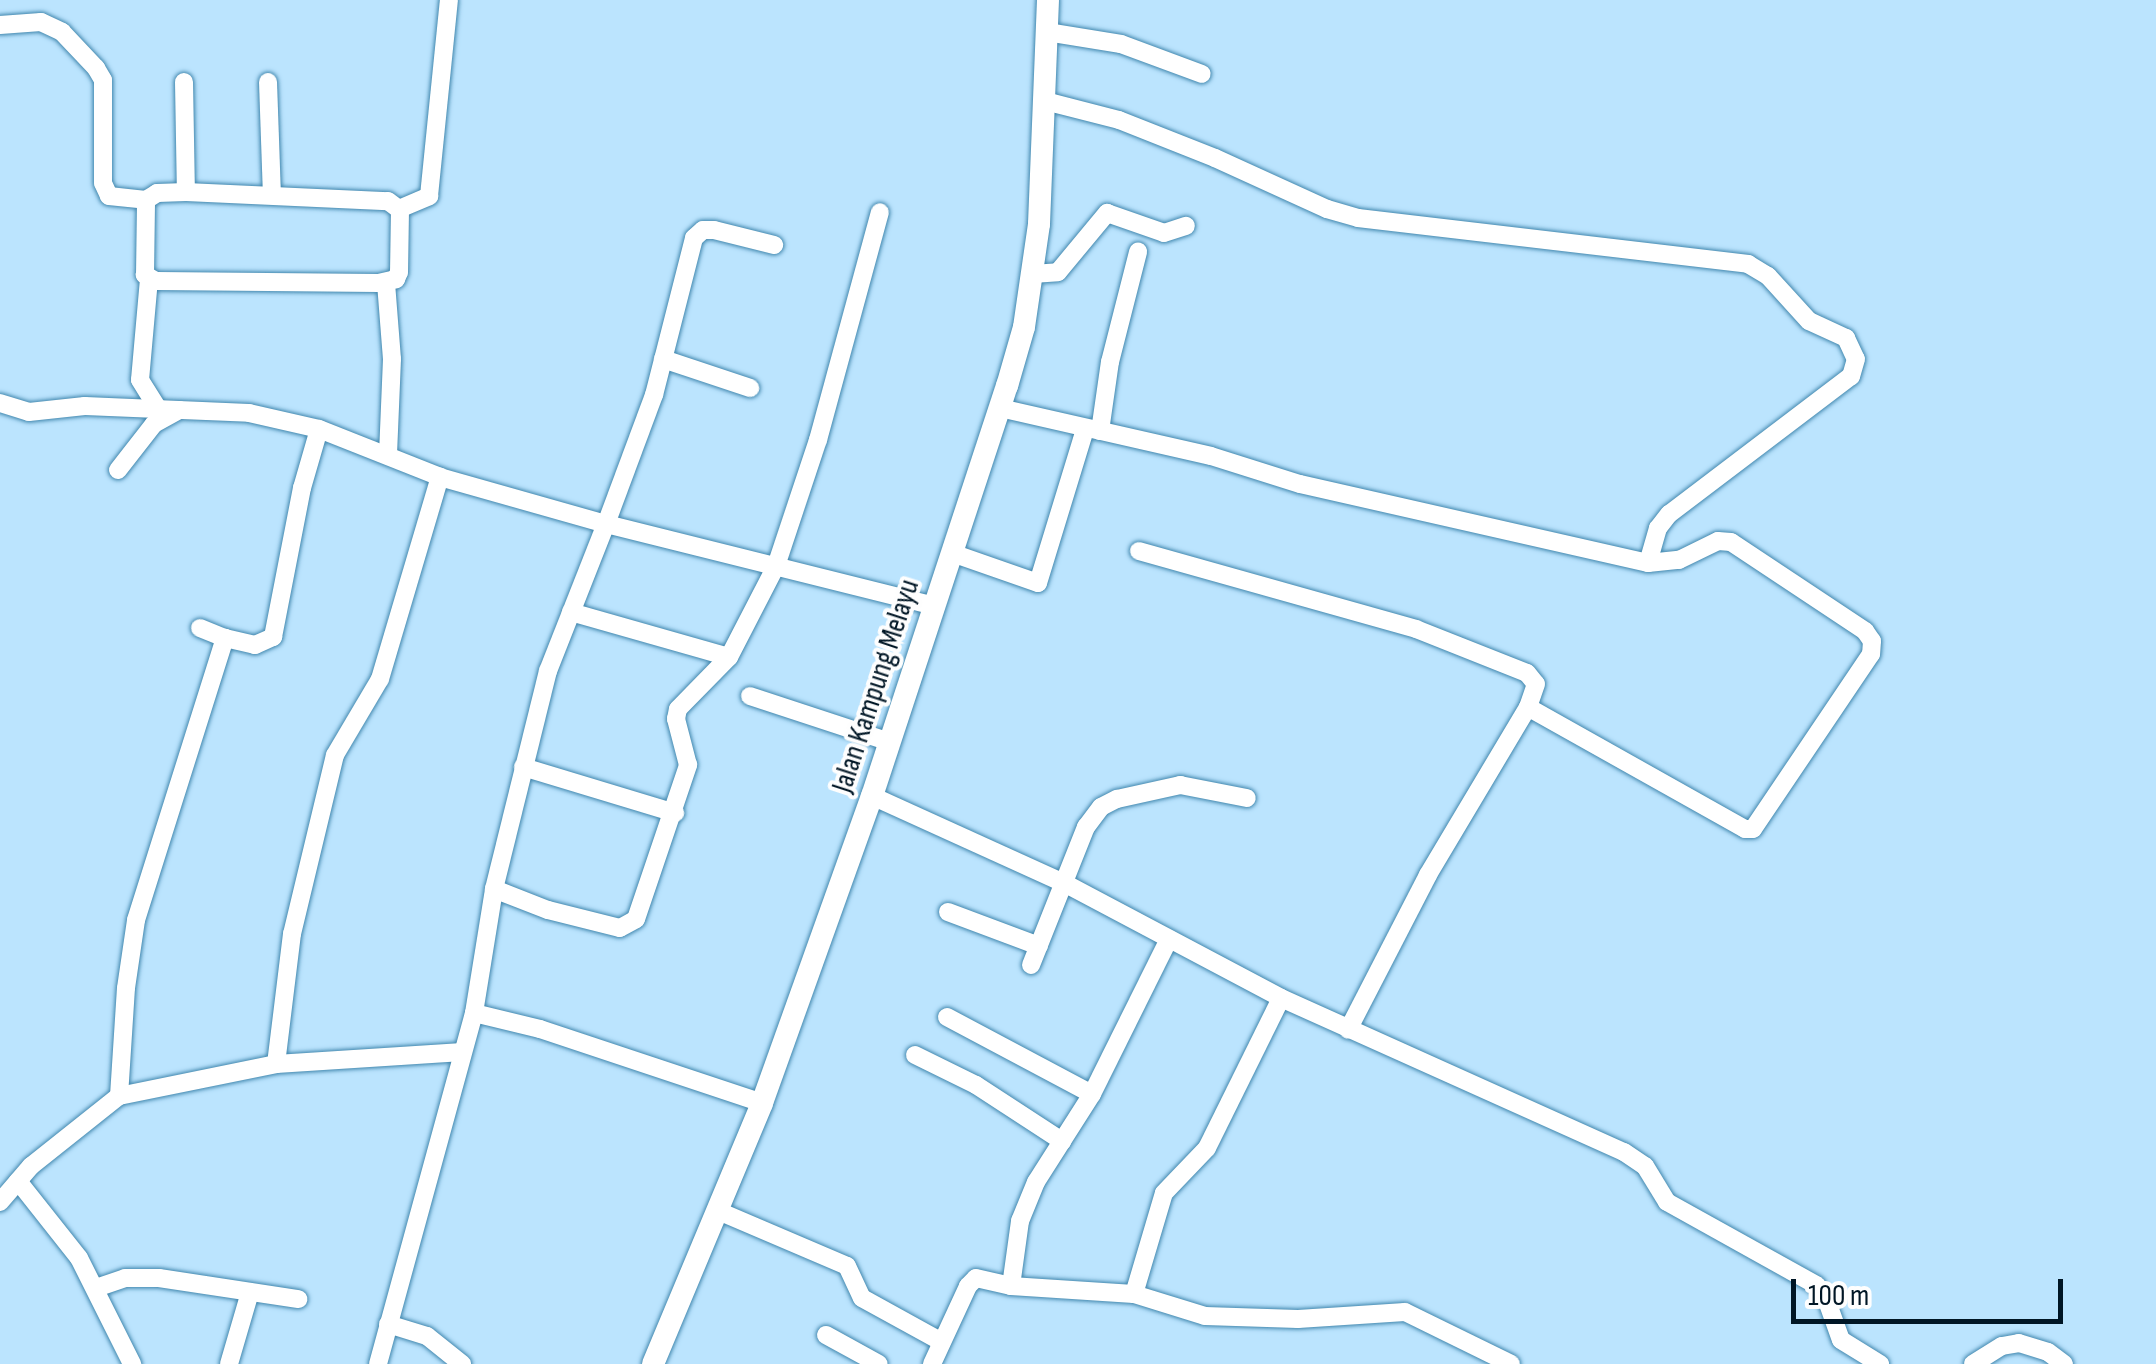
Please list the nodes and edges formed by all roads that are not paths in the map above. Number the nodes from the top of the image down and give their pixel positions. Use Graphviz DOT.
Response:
graph roads {
  1 [pos="450,0"];
  2 [pos="1048,0"];
  3 [pos="0,25"];
  4 [pos="1047,32"];
  5 [pos="1202,74"];
  6 [pos="184,82"];
  7 [pos="268,82"];
  8 [pos="1045,101"];
  9 [pos="186,192"];
  10 [pos="272,195"];
  11 [pos="146,200"];
  12 [pos="400,209"];
  13 [pos="880,212"];
  14 [pos="1186,226"];
  15 [pos="774,245"];
  16 [pos="1138,252"];
  17 [pos="1032,274"];
  18 [pos="149,279"];
  19 [pos="386,283"];
  20 [pos="664,360"];
  21 [pos="750,388"];
  22 [pos="0,403"];
  23 [pos="157,407"];
  24 [pos="184,408"];
  25 [pos="1000,408"];
  26 [pos="319,429"];
  27 [pos="1093,430"];
  28 [pos="388,454"];
  29 [pos="118,470"];
  30 [pos="440,477"];
  31 [pos="606,524"];
  32 [pos="1139,551"];
  33 [pos="952,553"];
  34 [pos="1648,563"];
  35 [pos="776,566"];
  36 [pos="934,606"];
  37 [pos="571,612"];
  38 [pos="200,628"];
  39 [pos="225,638"];
  40 [pos="729,657"];
  41 [pos="750,696"];
  42 [pos="1528,708"];
  43 [pos="890,742"];
  44 [pos="523,768"];
  45 [pos="872,796"];
  46 [pos="1248,798"];
  47 [pos="675,813"];
  48 [pos="1066,884"];
  49 [pos="494,889"];
  50 [pos="948,912"];
  51 [pos="1169,939"];
  52 [pos="1039,946"];
  53 [pos="1031,966"];
  54 [pos="1281,998"];
  55 [pos="474,1014"];
  56 [pos="947,1017"];
  57 [pos="1348,1030"];
  58 [pos="464,1052"];
  59 [pos="914,1055"];
  60 [pos="276,1064"];
  61 [pos="1092,1094"];
  62 [pos="119,1096"];
  63 [pos="762,1103"];
  64 [pos="1062,1141"];
  65 [pos="18,1181"];
  66 [pos="0,1202"];
  67 [pos="716,1210"];
  68 [pos="1011,1286"];
  69 [pos="96,1288"];
  70 [pos="250,1292"];
  71 [pos="1134,1294"];
  72 [pos="298,1299"];
  73 [pos="388,1324"];
  74 [pos="826,1335"];
  75 [pos="942,1342"];
  76 [pos="132,1364"];
  77 [pos="229,1364"];
  78 [pos="378,1364"];
  79 [pos="462,1364"];
  80 [pos="653,1364"];
  81 [pos="879,1364"];
  82 [pos="932,1364"];
  83 [pos="1511,1364"];
  84 [pos="1880,1364"];
  85 [pos="1973,1364"];
  86 [pos="2064,1364"];
  1 -- 12 [label="street"];
  2 -- 4 [label="main road, Jalan Kampung Melayu"];
  3 -- 11 [label="street"];
  4 -- 5 [label="street"];
  4 -- 8 [label="main road, Jalan Kampung Melayu"];
  6 -- 9 [label="street"];
  7 -- 10 [label="street"];
  8 -- 17 [label="main road, Jalan Kampung Melayu"];
  8 -- 34 [label="street"];
  9 -- 10 [label="street"];
  9 -- 11 [label="street"];
  10 -- 12 [label="street"];
  11 -- 18 [label="street"];
  12 -- 19 [label="street"];
  13 -- 35 [label="street"];
  14 -- 17 [label="street"];
  15 -- 20 [label="street"];
  16 -- 27 [label="street"];
  17 -- 25 [label="main road, Jalan Kampung Melayu"];
  18 -- 19 [label="street"];
  18 -- 23 [label="street"];
  19 -- 28 [label="street"];
  20 -- 21 [label="street"];
  20 -- 31 [label="street"];
  22 -- 23 [label="street"];
  23 -- 24 [label="street"];
  24 -- 26 [label="street"];
  24 -- 29 [label="street"];
  25 -- 27 [label="street"];
  25 -- 33 [label="main road, Jalan Kampung Melayu"];
  26 -- 28 [label="street"];
  26 -- 39 [label="street"];
  27 -- 33 [label="street"];
  27 -- 34 [label="street"];
  28 -- 30 [label="street"];
  30 -- 31 [label="street"];
  30 -- 60 [label="street"];
  31 -- 35 [label="street"];
  31 -- 37 [label="street"];
  32 -- 42 [label="street"];
  33 -- 36 [label="main road, Jalan Kampung Melayu"];
  34 -- 42 [label="street"];
  35 -- 36 [label="street"];
  35 -- 40 [label="street"];
  36 -- 43 [label="main road, Jalan Kampung Melayu"];
  37 -- 40 [label="street"];
  37 -- 44 [label="street"];
  38 -- 39 [label="street"];
  39 -- 62 [label="street"];
  40 -- 47 [label="street"];
  41 -- 43 [label="street"];
  42 -- 57 [label="street"];
  43 -- 45 [label="main road, Jalan Kampung Melayu"];
  44 -- 47 [label="street"];
  44 -- 49 [label="street"];
  45 -- 48 [label="street"];
  45 -- 63 [label="main road, Jalan Kampung Melayu"];
  46 -- 48 [label="street"];
  47 -- 49 [label="street"];
  48 -- 51 [label="street"];
  48 -- 52 [label="street"];
  49 -- 55 [label="street"];
  50 -- 52 [label="street"];
  51 -- 54 [label="street"];
  51 -- 61 [label="street"];
  52 -- 53 [label="street"];
  54 -- 57 [label="street"];
  54 -- 71 [label="street"];
  55 -- 58 [label="street"];
  55 -- 63 [label="street"];
  56 -- 61 [label="street"];
  57 -- 84 [label="street"];
  58 -- 60 [label="street"];
  58 -- 73 [label="street"];
  59 -- 64 [label="street"];
  60 -- 62 [label="street"];
  61 -- 64 [label="street"];
  62 -- 65 [label="street"];
  63 -- 67 [label="main road, Jalan Kampung Melayu"];
  64 -- 68 [label="street"];
  65 -- 66 [label="street"];
  65 -- 69 [label="street"];
  67 -- 75 [label="street"];
  67 -- 80 [label="main road, Jalan Kampung Melayu"];
  68 -- 71 [label="street"];
  68 -- 75 [label="street"];
  69 -- 70 [label="street"];
  69 -- 76 [label="street"];
  70 -- 72 [label="street"];
  70 -- 77 [label="street"];
  71 -- 83 [label="street"];
  73 -- 78 [label="street"];
  73 -- 79 [label="street"];
  74 -- 81 [label="street"];
  75 -- 82 [label="street"];
  85 -- 86 [label="street"];
}
